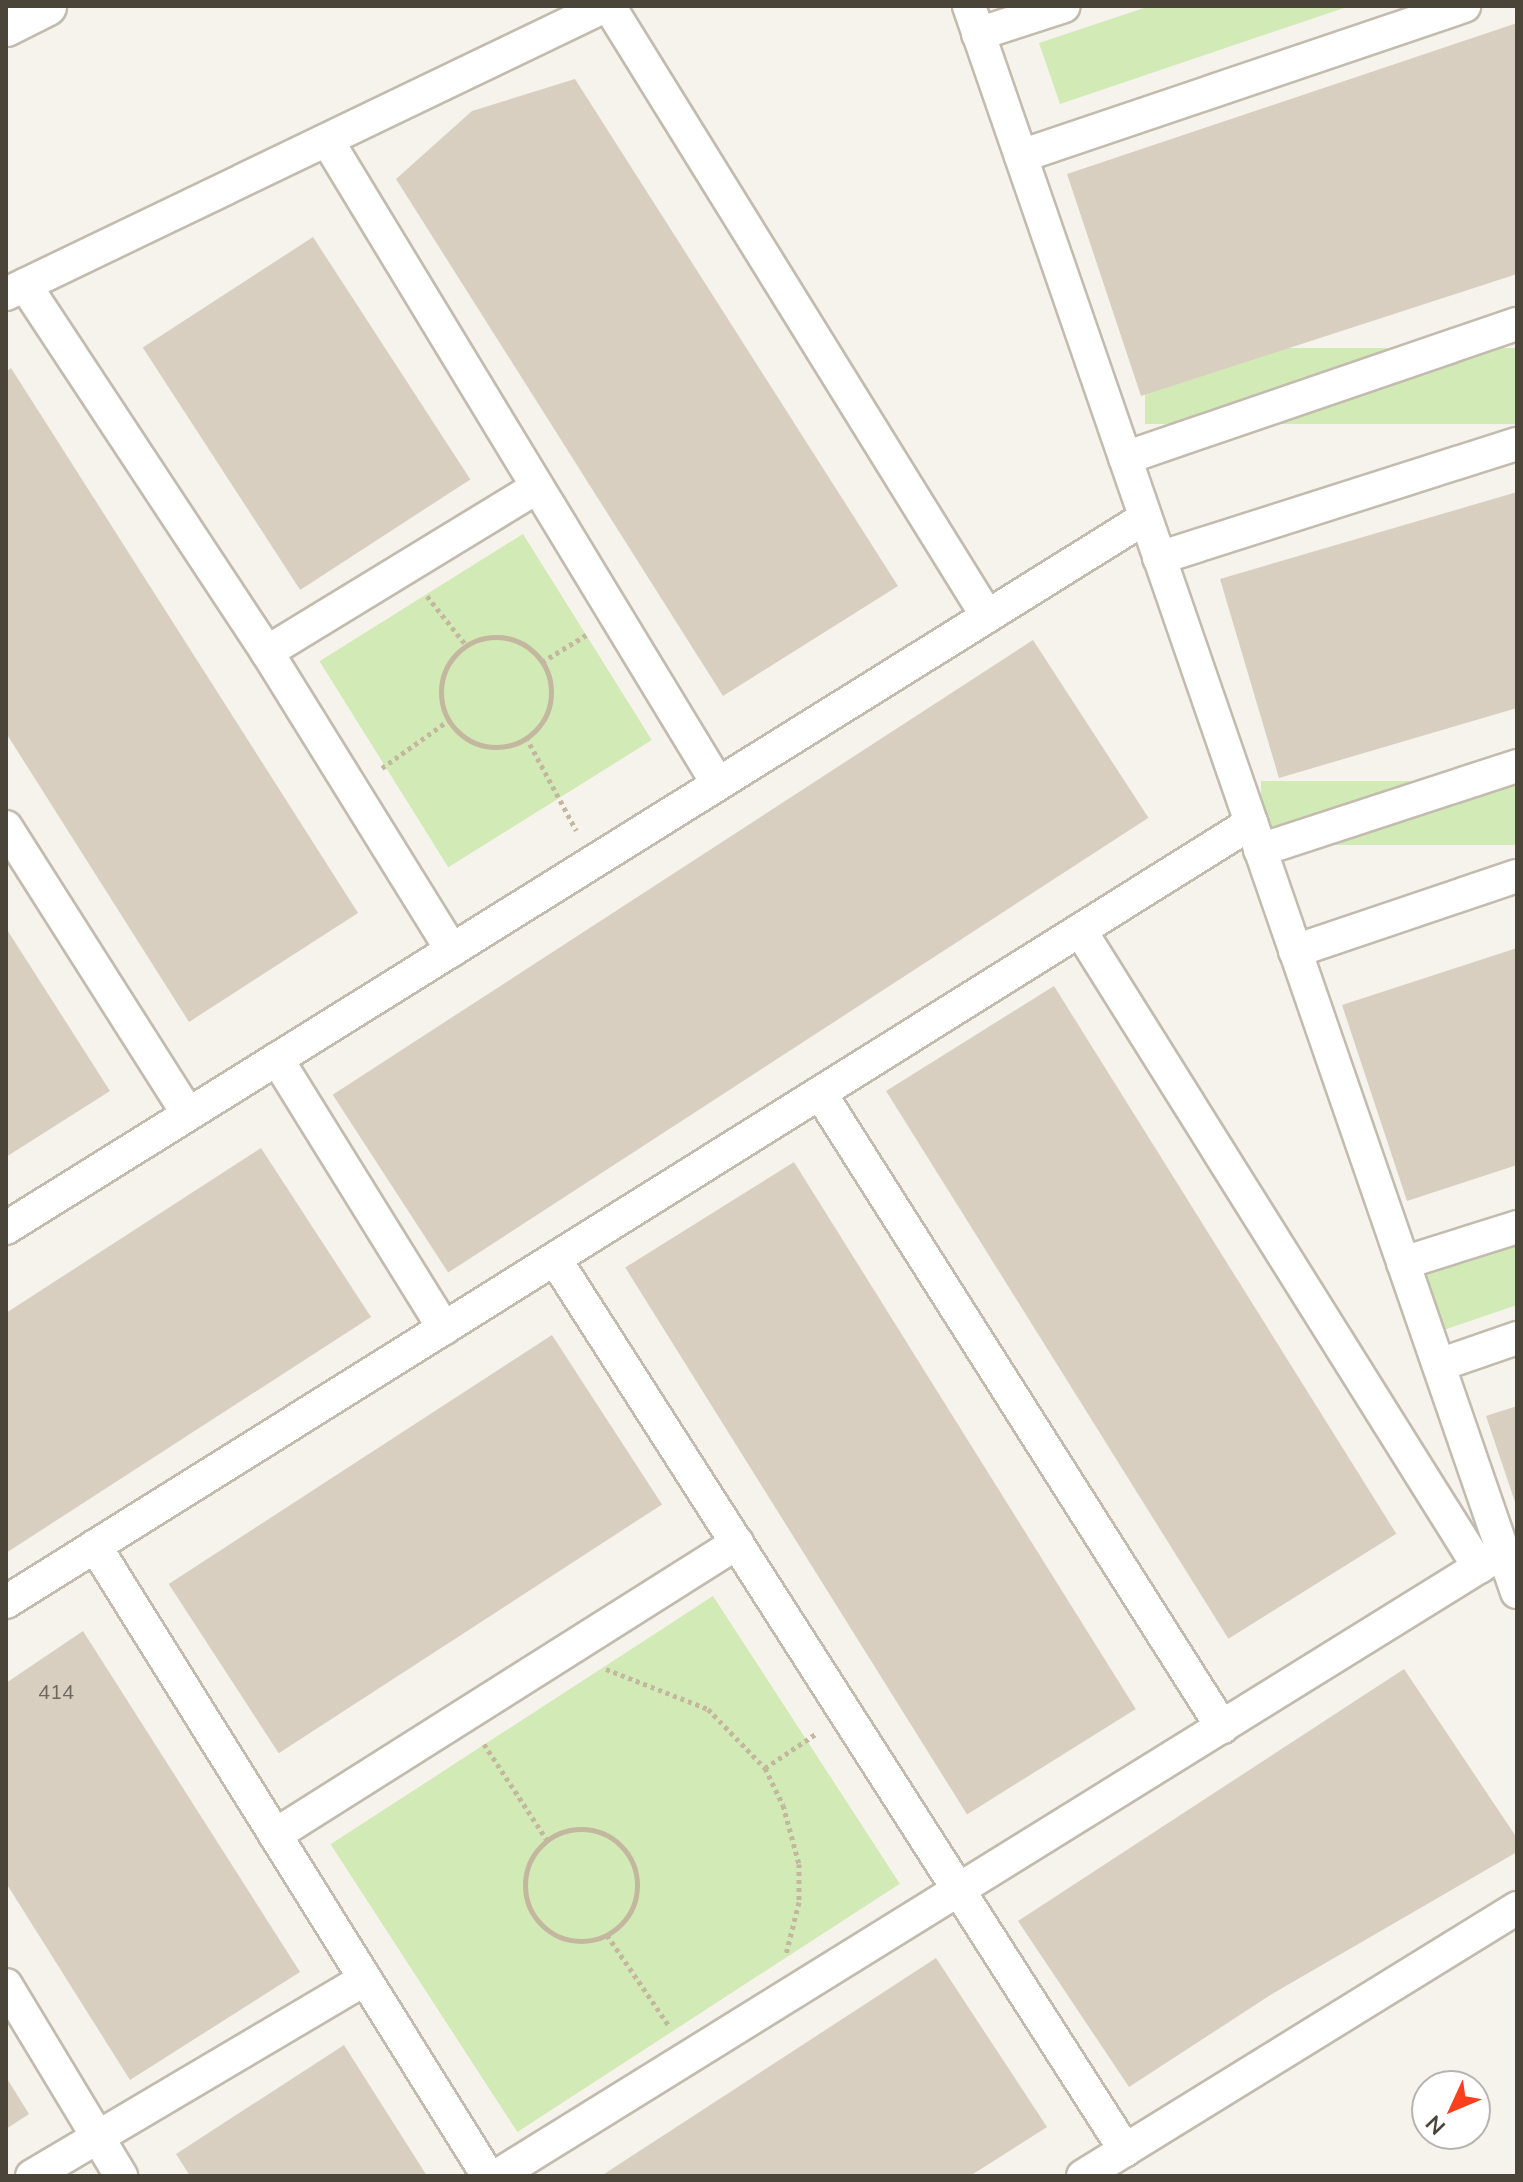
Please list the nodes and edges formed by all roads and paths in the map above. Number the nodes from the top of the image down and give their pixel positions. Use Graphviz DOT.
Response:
graph roads {
  1 [pos="46,6"];
  2 [pos="607,6"];
  3 [pos="1064,6"];
  4 [pos="1464,6"];
  5 [pos="973,20"];
  6 [pos="6,26"];
  7 [pos="327,140"];
  8 [pos="1021,156"];
  9 [pos="16,290"];
  10 [pos="1517,324"];
  11 [pos="1517,444"];
  12 [pos="1125,458"];
  13 [pos="536,488"];
  14 [pos="1145,518"];
  15 [pos="1159,558"];
  16 [pos="404,567"];
  17 [pos="987,616"];
  18 [pos="615,618"];
  19 [pos="466,645"];
  20 [pos="267,652"];
  21 [pos="542,662"];
  22 [pos="449,720"];
  23 [pos="526,737"];
  24 [pos="1517,766"];
  25 [pos="718,784"];
  26 [pos="352,790"];
  27 [pos="6,827"];
  28 [pos="1256,836"];
  29 [pos="593,862"];
  30 [pos="1517,876"];
  31 [pos="1080,930"];
  32 [pos="452,950"];
  33 [pos="1295,951"];
  34 [pos="277,1059"];
  35 [pos="820,1093"];
  36 [pos="188,1114"];
  37 [pos="1517,1227"];
  38 [pos="6,1228"];
  39 [pos="555,1259"];
  40 [pos="1403,1263"];
  41 [pos="444,1328"];
  42 [pos="1517,1338"];
  43 [pos="1439,1365"];
  44 [pos="737,1543"];
  45 [pos="95,1546"];
  46 [pos="1491,1560"];
  47 [pos="1517,1592"];
  48 [pos="6,1602"];
  49 [pos="570,1649"];
  50 [pos="846,1713"];
  51 [pos="464,1715"];
  52 [pos="1222,1727"];
  53 [pos="765,1768"];
  54 [pos="275,1835"];
  55 [pos="547,1840"];
  56 [pos="958,1890"];
  57 [pos="1517,1908"];
  58 [pos="606,1935"];
  59 [pos="365,1979"];
  60 [pos="6,1985"];
  61 [pos="773,2005"];
  62 [pos="690,2056"];
  63 [pos="97,2137"];
  64 [pos="1125,2150"];
  65 [pos="32,2176"];
  66 [pos="121,2176"];
  67 [pos="488,2176"];
  68 [pos="497,2176"];
  69 [pos="1083,2176"];
  1 -- 6 [label="street"];
  2 -- 7 [label="street"];
  2 -- 17 [label="street"];
  3 -- 5 [label="street"];
  4 -- 8 [label="street"];
  5 -- 8 [label="street"];
  7 -- 9 [label="street"];
  7 -- 13 [label="street"];
  8 -- 12 [label="street"];
  9 -- 20 [label="street"];
  10 -- 12 [label="street"];
  11 -- 15 [label="street"];
  12 -- 14 [label="street"];
  13 -- 16 [label="street"];
  13 -- 18 [label="street"];
  14 -- 15 [label="street"];
  14 -- 17 [label="street"];
  15 -- 28 [label="street"];
  16 -- 19 [label="path"];
  16 -- 20 [label="street"];
  17 -- 25 [label="street"];
  18 -- 21 [label="path"];
  18 -- 25 [label="street"];
  19 -- 21 [label="path"];
  19 -- 22 [label="path"];
  20 -- 26 [label="street"];
  21 -- 23 [label="path"];
  22 -- 23 [label="path"];
  22 -- 26 [label="path"];
  23 -- 29 [label="path"];
  24 -- 28 [label="street"];
  25 -- 29 [label="street"];
  26 -- 32 [label="street"];
  27 -- 36 [label="street"];
  28 -- 31 [label="street"];
  28 -- 33 [label="street"];
  29 -- 32 [label="street"];
  30 -- 33 [label="street"];
  31 -- 35 [label="street"];
  31 -- 46 [label="street"];
  32 -- 34 [label="street"];
  33 -- 40 [label="street"];
  34 -- 36 [label="street"];
  34 -- 41 [label="street"];
  35 -- 39 [label="street"];
  35 -- 52 [label="street"];
  36 -- 38 [label="street"];
  37 -- 40 [label="street"];
  39 -- 41 [label="street"];
  39 -- 44 [label="street"];
  40 -- 43 [label="street"];
  41 -- 45 [label="street"];
  42 -- 43 [label="street"];
  43 -- 46 [label="street"];
  44 -- 49 [label="street"];
  44 -- 50 [label="street"];
  45 -- 48 [label="street"];
  45 -- 54 [label="street"];
  46 -- 47 [label="street"];
  46 -- 52 [label="street"];
  49 -- 51 [label="street"];
  49 -- 53 [label="path"];
  50 -- 53 [label="path"];
  50 -- 56 [label="street"];
  51 -- 54 [label="street"];
  51 -- 55 [label="path"];
  52 -- 56 [label="street"];
  53 -- 61 [label="path"];
  54 -- 59 [label="street"];
  55 -- 58 [label="path"];
  55 -- 58 [label="path"];
  56 -- 61 [label="street"];
  56 -- 64 [label="street"];
  57 -- 64 [label="street"];
  58 -- 62 [label="path"];
  59 -- 63 [label="street"];
  59 -- 67 [label="street"];
  60 -- 63 [label="street"];
  61 -- 62 [label="street"];
  62 -- 68 [label="street"];
  63 -- 65 [label="street"];
  63 -- 66 [label="street"];
  64 -- 69 [label="street"];
}
